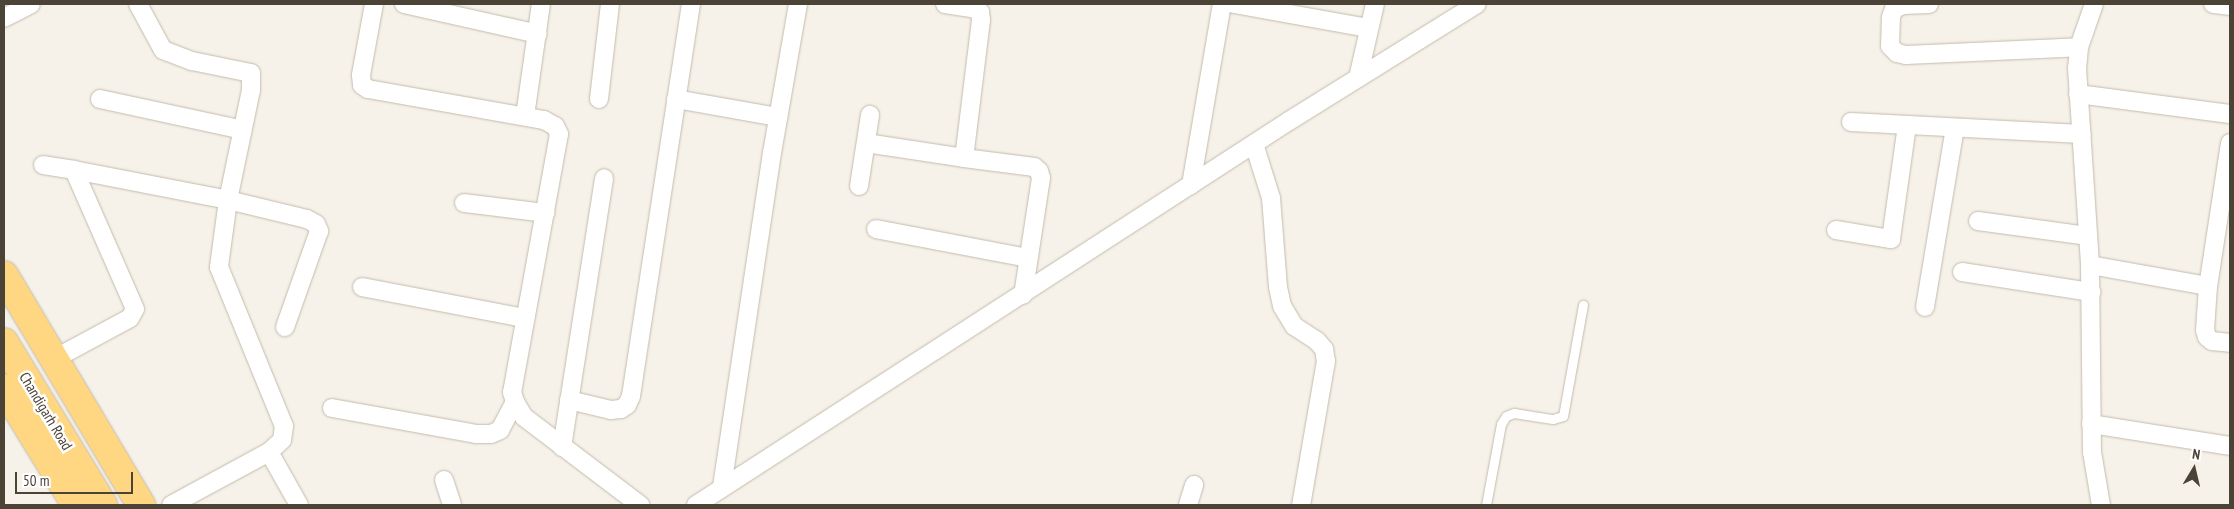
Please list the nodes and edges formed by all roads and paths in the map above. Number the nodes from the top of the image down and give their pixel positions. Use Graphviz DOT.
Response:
graph roads {
  1 [pos="31,4"];
  2 [pos="138,4"];
  3 [pos="374,4"];
  4 [pos="404,4"];
  5 [pos="541,4"];
  6 [pos="610,4"];
  7 [pos="691,4"];
  8 [pos="798,4"];
  9 [pos="945,4"];
  10 [pos="1222,4"];
  11 [pos="1234,4"];
  12 [pos="1374,4"];
  13 [pos="1477,4"];
  14 [pos="1929,4"];
  15 [pos="2094,4"];
  16 [pos="2213,4"];
  17 [pos="2230,6"];
  18 [pos="4,18"];
  19 [pos="1369,28"];
  20 [pos="538,34"];
  21 [pos="2079,46"];
  22 [pos="1358,78"];
  23 [pos="2078,94"];
  24 [pos="100,99"];
  25 [pos="599,99"];
  26 [pos="676,99"];
  27 [pos="2230,114"];
  28 [pos="870,115"];
  29 [pos="525,116"];
  30 [pos="778,117"];
  31 [pos="1852,122"];
  32 [pos="1907,125"];
  33 [pos="1954,128"];
  34 [pos="243,130"];
  35 [pos="2082,134"];
  36 [pos="2230,142"];
  37 [pos="866,143"];
  38 [pos="1254,144"];
  39 [pos="964,158"];
  40 [pos="43,165"];
  41 [pos="74,170"];
  42 [pos="604,178"];
  43 [pos="1191,185"];
  44 [pos="859,186"];
  45 [pos="228,200"];
  46 [pos="464,203"];
  47 [pos="545,213"];
  48 [pos="1978,221"];
  49 [pos="876,229"];
  50 [pos="1836,230"];
  51 [pos="2087,236"];
  52 [pos="1028,258"];
  53 [pos="2090,265"];
  54 [pos="1962,272"];
  55 [pos="4,274"];
  56 [pos="2208,286"];
  57 [pos="362,287"];
  58 [pos="2091,292"];
  59 [pos="1023,295"];
  60 [pos="4,302"];
  61 [pos="1582,305"];
  62 [pos="1925,307"];
  63 [pos="525,318"];
  64 [pos="285,327"];
  65 [pos="4,342"];
  66 [pos="2230,343"];
  67 [pos="54,359"];
  68 [pos="4,388"];
  69 [pos="569,400"];
  70 [pos="515,402"];
  71 [pos="332,408"];
  72 [pos="2091,424"];
  73 [pos="2230,446"];
  74 [pos="562,447"];
  75 [pos="269,452"];
  76 [pos="444,480"];
  77 [pos="1194,485"];
  78 [pos="722,487"];
  79 [pos="76,505"];
  80 [pos="103,505"];
  81 [pos="126,505"];
  82 [pos="141,505"];
  83 [pos="171,505"];
  84 [pos="299,505"];
  85 [pos="452,505"];
  86 [pos="640,505"];
  87 [pos="696,505"];
  88 [pos="1188,505"];
  89 [pos="1301,505"];
  90 [pos="1486,505"];
  91 [pos="2101,505"];
  1 -- 18 [label="street"];
  2 -- 34 [label="street"];
  3 -- 29 [label="street"];
  4 -- 20 [label="street"];
  5 -- 20 [label="street"];
  6 -- 25 [label="street"];
  7 -- 26 [label="street"];
  8 -- 30 [label="street"];
  9 -- 39 [label="street"];
  10 -- 43 [label="street"];
  11 -- 19 [label="street"];
  12 -- 19 [label="street"];
  13 -- 22 [label="street"];
  14 -- 21 [label="street"];
  15 -- 21 [label="street"];
  16 -- 17 [label="street"];
  19 -- 22 [label="street"];
  20 -- 29 [label="street"];
  21 -- 23 [label="street"];
  22 -- 38 [label="street"];
  23 -- 27 [label="street"];
  23 -- 35 [label="street"];
  24 -- 34 [label="street"];
  26 -- 30 [label="street"];
  26 -- 69 [label="street"];
  28 -- 37 [label="street"];
  29 -- 47 [label="street"];
  30 -- 78 [label="street"];
  31 -- 32 [label="street"];
  32 -- 33 [label="street"];
  32 -- 50 [label="street"];
  33 -- 35 [label="street"];
  33 -- 62 [label="street"];
  34 -- 45 [label="street"];
  35 -- 51 [label="street"];
  36 -- 56 [label="street"];
  37 -- 39 [label="street"];
  37 -- 44 [label="street"];
  38 -- 43 [label="street"];
  38 -- 89 [label="street"];
  39 -- 52 [label="street"];
  40 -- 41 [label="street"];
  41 -- 45 [label="street"];
  41 -- 67 [label="street"];
  42 -- 69 [label="street"];
  43 -- 59 [label="street"];
  45 -- 64 [label="street"];
  45 -- 75 [label="street"];
  46 -- 47 [label="street"];
  47 -- 63 [label="street"];
  48 -- 51 [label="street"];
  49 -- 52 [label="street"];
  51 -- 53 [label="street"];
  52 -- 59 [label="street"];
  53 -- 56 [label="street"];
  53 -- 58 [label="street"];
  54 -- 58 [label="street"];
  55 -- 67 [label="highway"];
  56 -- 66 [label="street"];
  57 -- 63 [label="street"];
  58 -- 72 [label="street"];
  59 -- 78 [label="street"];
  60 -- 81 [label="highway"];
  61 -- 90 [label="lane"];
  63 -- 70 [label="street"];
  65 -- 80 [label="highway, Chandigarh Road"];
  67 -- 82 [label="highway"];
  68 -- 79 [label="highway"];
  69 -- 74 [label="street"];
  70 -- 71 [label="street"];
  70 -- 74 [label="street"];
  72 -- 73 [label="street"];
  72 -- 91 [label="street"];
  74 -- 86 [label="street"];
  75 -- 83 [label="street"];
  75 -- 84 [label="street"];
  76 -- 85 [label="street"];
  77 -- 88 [label="street"];
  78 -- 87 [label="street"];
}
